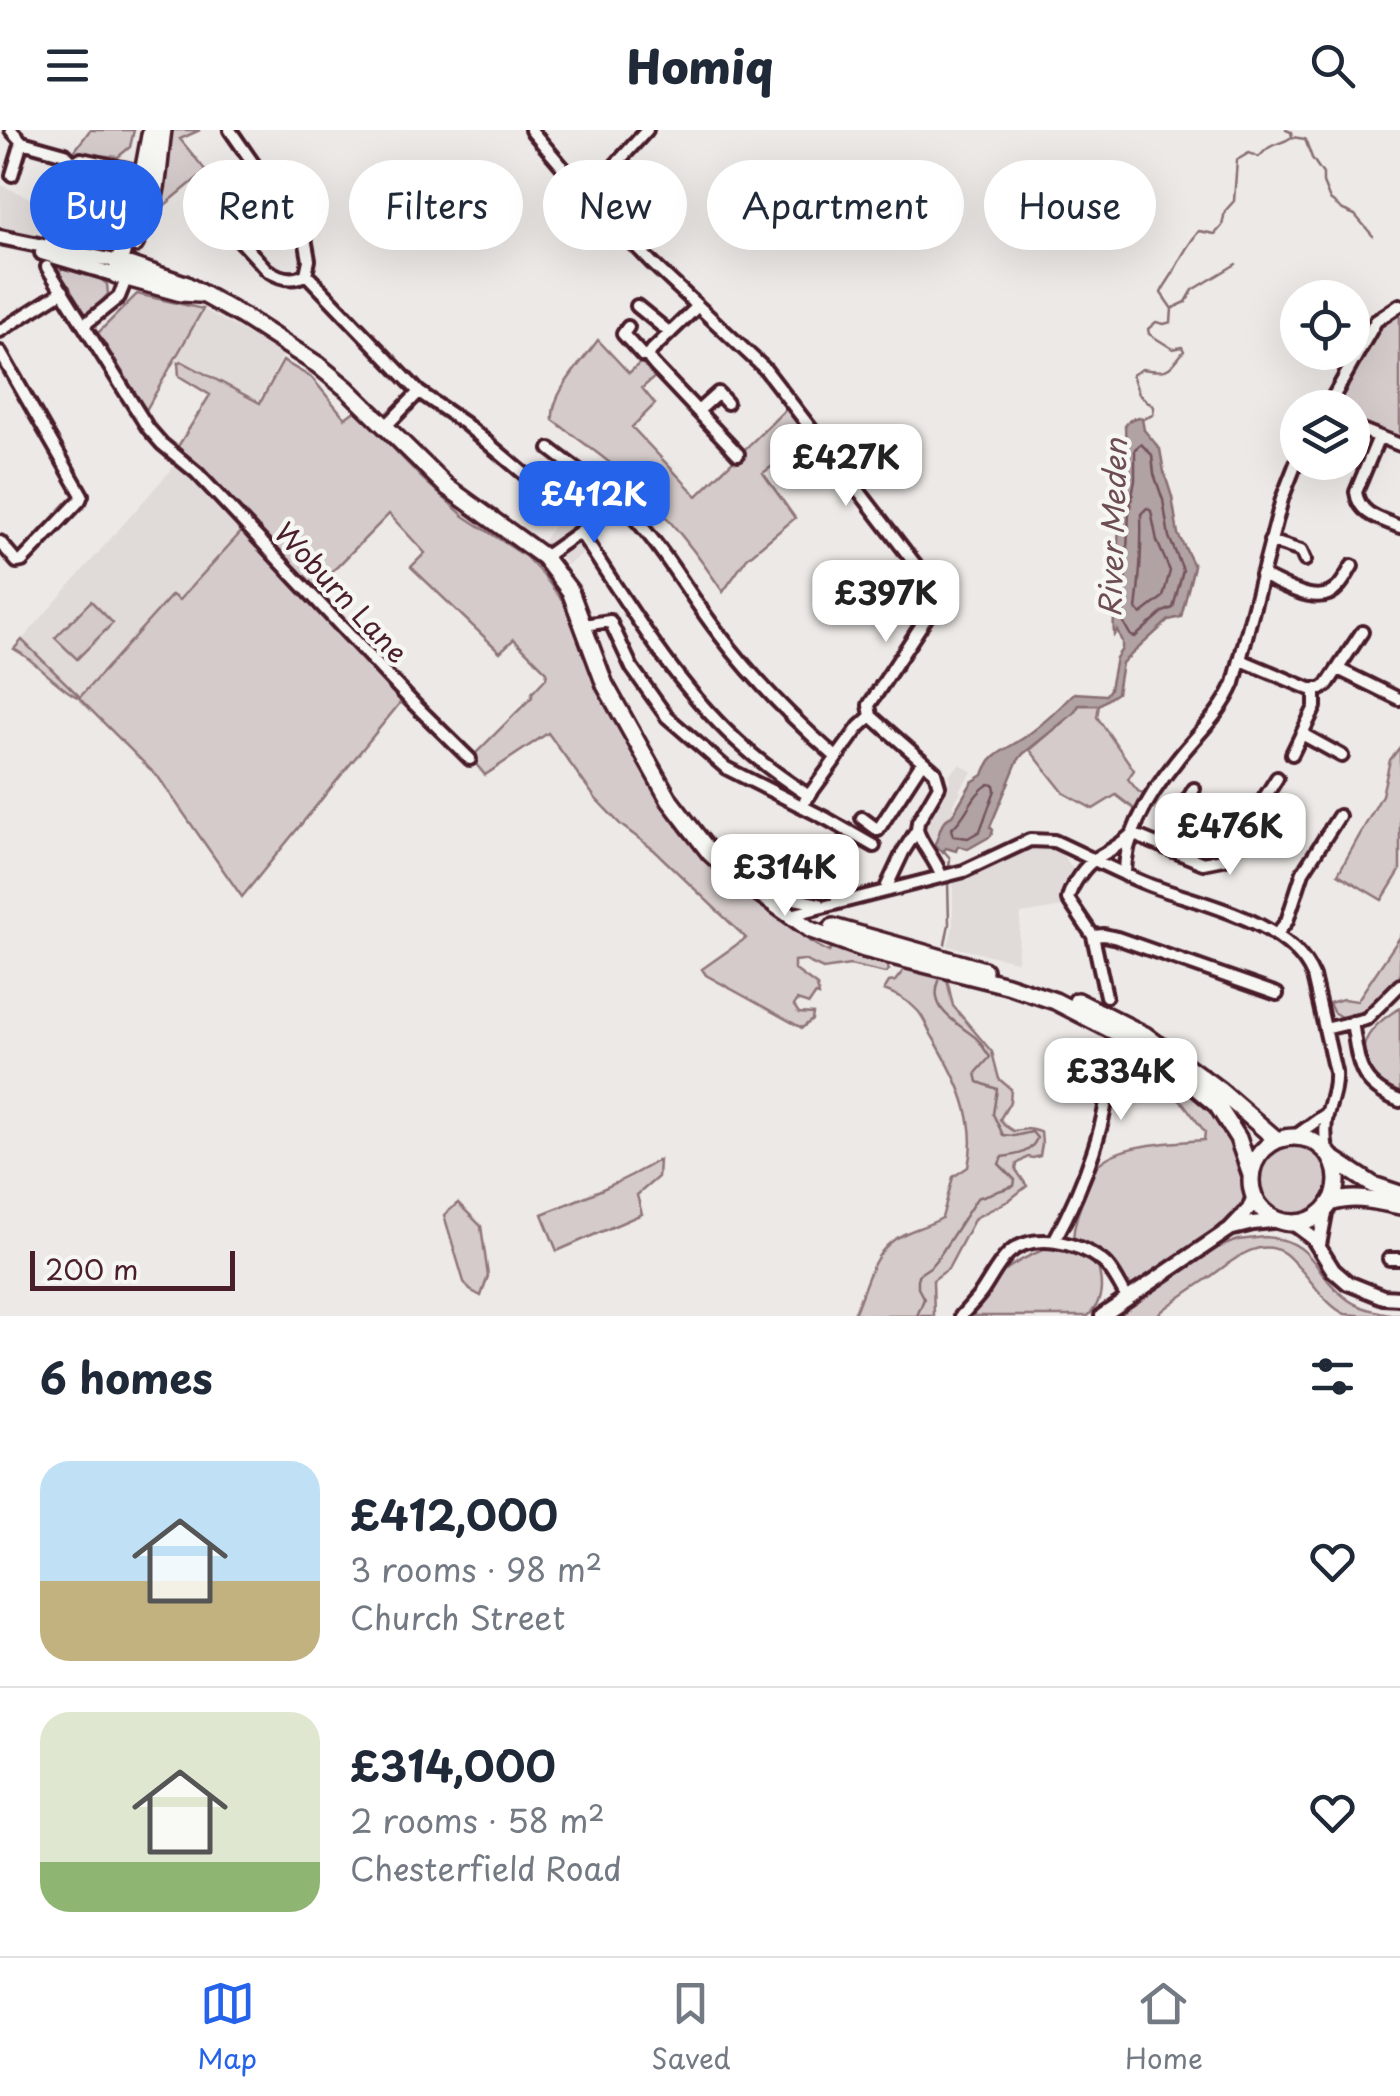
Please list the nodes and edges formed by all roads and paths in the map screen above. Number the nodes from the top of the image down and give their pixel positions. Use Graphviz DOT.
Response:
graph roads {
  1 [pos="11,130"];
  2 [pos="151,130"];
  3 [pos="163,130"];
  4 [pos="230,130"];
  5 [pos="532,130"];
  6 [pos="647,130"];
  7 [pos="22,142"];
  8 [pos="70,160"];
  9 [pos="150,160"];
  10 [pos="154,160"];
  11 [pos="250,160"];
  12 [pos="557,160"];
  13 [pos="620,160"];
  14 [pos="12,176"];
  15 [pos="0,237"];
  16 [pos="0,245"];
  17 [pos="50,250"];
  18 [pos="129,250"];
  19 [pos="131,250"];
  20 [pos="145,250"];
  21 [pos="249,250"];
  22 [pos="308,250"];
  23 [pos="640,250"];
  24 [pos="48,256"];
  25 [pos="123,270"];
  26 [pos="152,271"];
  27 [pos="306,274"];
  28 [pos="62,291"];
  29 [pos="203,294"];
  30 [pos="1400,305"];
  31 [pos="637,306"];
  32 [pos="698,306"];
  33 [pos="84,325"];
  34 [pos="628,327"];
  35 [pos="0,331"];
  36 [pos="670,333"];
  37 [pos="0,352"];
  38 [pos="649,355"];
  39 [pos="1337,390"];
  40 [pos="419,392"];
  41 [pos="727,403"];
  42 [pos="698,411"];
  43 [pos="385,426"];
  44 [pos="1370,433"];
  45 [pos="1379,437"];
  46 [pos="1400,445"];
  47 [pos="550,449"];
  48 [pos="738,454"];
  49 [pos="1290,480"];
  50 [pos="541,488"];
  51 [pos="554,496"];
  52 [pos="532,501"];
  53 [pos="619,504"];
  54 [pos="1400,528"];
  55 [pos="580,532"];
  56 [pos="0,542"];
  57 [pos="1270,542"];
  58 [pos="544,557"];
  59 [pos="1305,560"];
  60 [pos="1352,566"];
  61 [pos="1261,575"];
  62 [pos="584,625"];
  63 [pos="1362,632"];
  64 [pos="1241,660"];
  65 [pos="1338,669"];
  66 [pos="1316,690"];
  67 [pos="1393,699"];
  68 [pos="871,716"];
  69 [pos="1302,734"];
  70 [pos="1338,750"];
  71 [pos="1292,754"];
  72 [pos="836,757"];
  73 [pos="470,760"];
  74 [pos="922,762"];
  75 [pos="1258,780"];
  76 [pos="1193,796"];
  77 [pos="805,801"];
  78 [pos="862,818"];
  79 [pos="1334,820"];
  80 [pos="917,830"];
  81 [pos="1132,834"];
  82 [pos="1162,845"];
  83 [pos="874,846"];
  84 [pos="1093,859"];
  85 [pos="824,864"];
  86 [pos="947,875"];
  87 [pos="1125,875"];
  88 [pos="753,889"];
  89 [pos="888,890"];
  90 [pos="831,904"];
  91 [pos="791,915"];
  92 [pos="1276,935"];
  93 [pos="1093,936"];
  94 [pos="1400,985"];
  95 [pos="1277,994"];
  96 [pos="1106,996"];
  97 [pos="1352,1022"];
  98 [pos="1325,1029"];
  99 [pos="1110,1053"];
  100 [pos="1400,1101"];
  101 [pos="1327,1113"];
  102 [pos="1294,1137"];
  103 [pos="1277,1140"];
  104 [pos="1329,1155"];
  105 [pos="1251,1175"];
  106 [pos="1400,1194"];
  107 [pos="1254,1196"];
  108 [pos="1328,1206"];
  109 [pos="1400,1206"];
  110 [pos="1287,1222"];
  111 [pos="1230,1228"];
  112 [pos="1054,1242"];
  113 [pos="1319,1245"];
  114 [pos="1400,1298"];
  115 [pos="1128,1299"];
  116 [pos="961,1316"];
  117 [pos="1102,1316"];
  1 -- 7 [label="street"];
  2 -- 9 [label="highway"];
  3 -- 10 [label="highway"];
  4 -- 11 [label="street"];
  5 -- 12 [label="street"];
  6 -- 13 [label="street"];
  7 -- 8 [label="street"];
  7 -- 14 [label="street"];
  15 -- 24 [label="main road"];
  16 -- 24 [label="main road"];
  17 -- 24 [label="street"];
  18 -- 25 [label="highway"];
  19 -- 25 [label="highway"];
  20 -- 26 [label="highway"];
  21 -- 27 [label="street"];
  22 -- 27 [label="street"];
  23 -- 32 [label="street"];
  24 -- 25 [label="main road"];
  24 -- 28 [label="street, Woburn Lane"];
  25 -- 26 [label="highway"];
  25 -- 29 [label="highway"];
  25 -- 33 [label="street"];
  26 -- 29 [label="highway"];
  27 -- 40 [label="street"];
  28 -- 33 [label="street, Woburn Lane"];
  28 -- 35 [label="street"];
  29 -- 43 [label="highway"];
  30 -- 39 [label="street"];
  31 -- 36 [label="street"];
  32 -- 36 [label="street"];
  32 -- 68 [label="street"];
  33 -- 73 [label="street, Woburn Lane"];
  34 -- 38 [label="street"];
  36 -- 38 [label="street"];
  37 -- 56 [label="street"];
  38 -- 42 [label="street"];
  40 -- 43 [label="street"];
  40 -- 50 [label="street"];
  41 -- 42 [label="street"];
  42 -- 48 [label="street"];
  43 -- 58 [label="highway"];
  44 -- 45 [label="street"];
  45 -- 46 [label="street"];
  45 -- 54 [label="street"];
  47 -- 53 [label="street"];
  49 -- 57 [label="street"];
  50 -- 51 [label="street"];
  50 -- 52 [label="street"];
  53 -- 55 [label="street"];
  53 -- 72 [label="street"];
  55 -- 58 [label="street"];
  55 -- 77 [label="street"];
  57 -- 59 [label="street"];
  57 -- 61 [label="street"];
  58 -- 62 [label="highway"];
  60 -- 61 [label="street"];
  61 -- 64 [label="street"];
  62 -- 77 [label="street"];
  62 -- 88 [label="highway"];
  63 -- 65 [label="street"];
  64 -- 66 [label="street"];
  64 -- 81 [label="street"];
  65 -- 66 [label="street"];
  65 -- 67 [label="street"];
  66 -- 69 [label="street"];
  68 -- 72 [label="street"];
  68 -- 74 [label="street"];
  69 -- 70 [label="street"];
  69 -- 71 [label="street"];
  72 -- 77 [label="street"];
  74 -- 78 [label="street"];
  74 -- 80 [label="street"];
  75 -- 82 [label="street"];
  76 -- 82 [label="street"];
  77 -- 83 [label="street"];
  79 -- 92 [label="street"];
  80 -- 86 [label="street"];
  80 -- 89 [label="street"];
  81 -- 82 [label="street"];
  81 -- 84 [label="street"];
  81 -- 87 [label="street"];
  84 -- 86 [label="street"];
  84 -- 87 [label="street"];
  84 -- 93 [label="street"];
  85 -- 90 [label="street"];
  86 -- 89 [label="street"];
  87 -- 92 [label="street"];
  88 -- 90 [label="street"];
  88 -- 91 [label="highway"];
  89 -- 90 [label="street"];
  90 -- 91 [label="street"];
  91 -- 103 [label="highway"];
  91 -- 105 [label="highway"];
  92 -- 98 [label="street"];
  93 -- 95 [label="street"];
  93 -- 96 [label="street"];
  94 -- 97 [label="street"];
  97 -- 98 [label="street"];
  97 -- 100 [label="street"];
  98 -- 101 [label="street"];
  99 -- 112 [label="street"];
  101 -- 102 [label="street"];
  101 -- 104 [label="street"];
  102 -- 103 [label="highway"];
  102 -- 104 [label="highway"];
  103 -- 105 [label="highway"];
  104 -- 106 [label="highway"];
  104 -- 108 [label="highway"];
  105 -- 107 [label="highway"];
  107 -- 110 [label="highway"];
  107 -- 111 [label="main road"];
  108 -- 109 [label="highway"];
  108 -- 110 [label="highway"];
  108 -- 113 [label="main road"];
  110 -- 111 [label="main road"];
  110 -- 113 [label="main road"];
  111 -- 115 [label="main road"];
  112 -- 115 [label="street"];
  112 -- 116 [label="street"];
  113 -- 114 [label="main road"];
  115 -- 117 [label="main road"];
}
